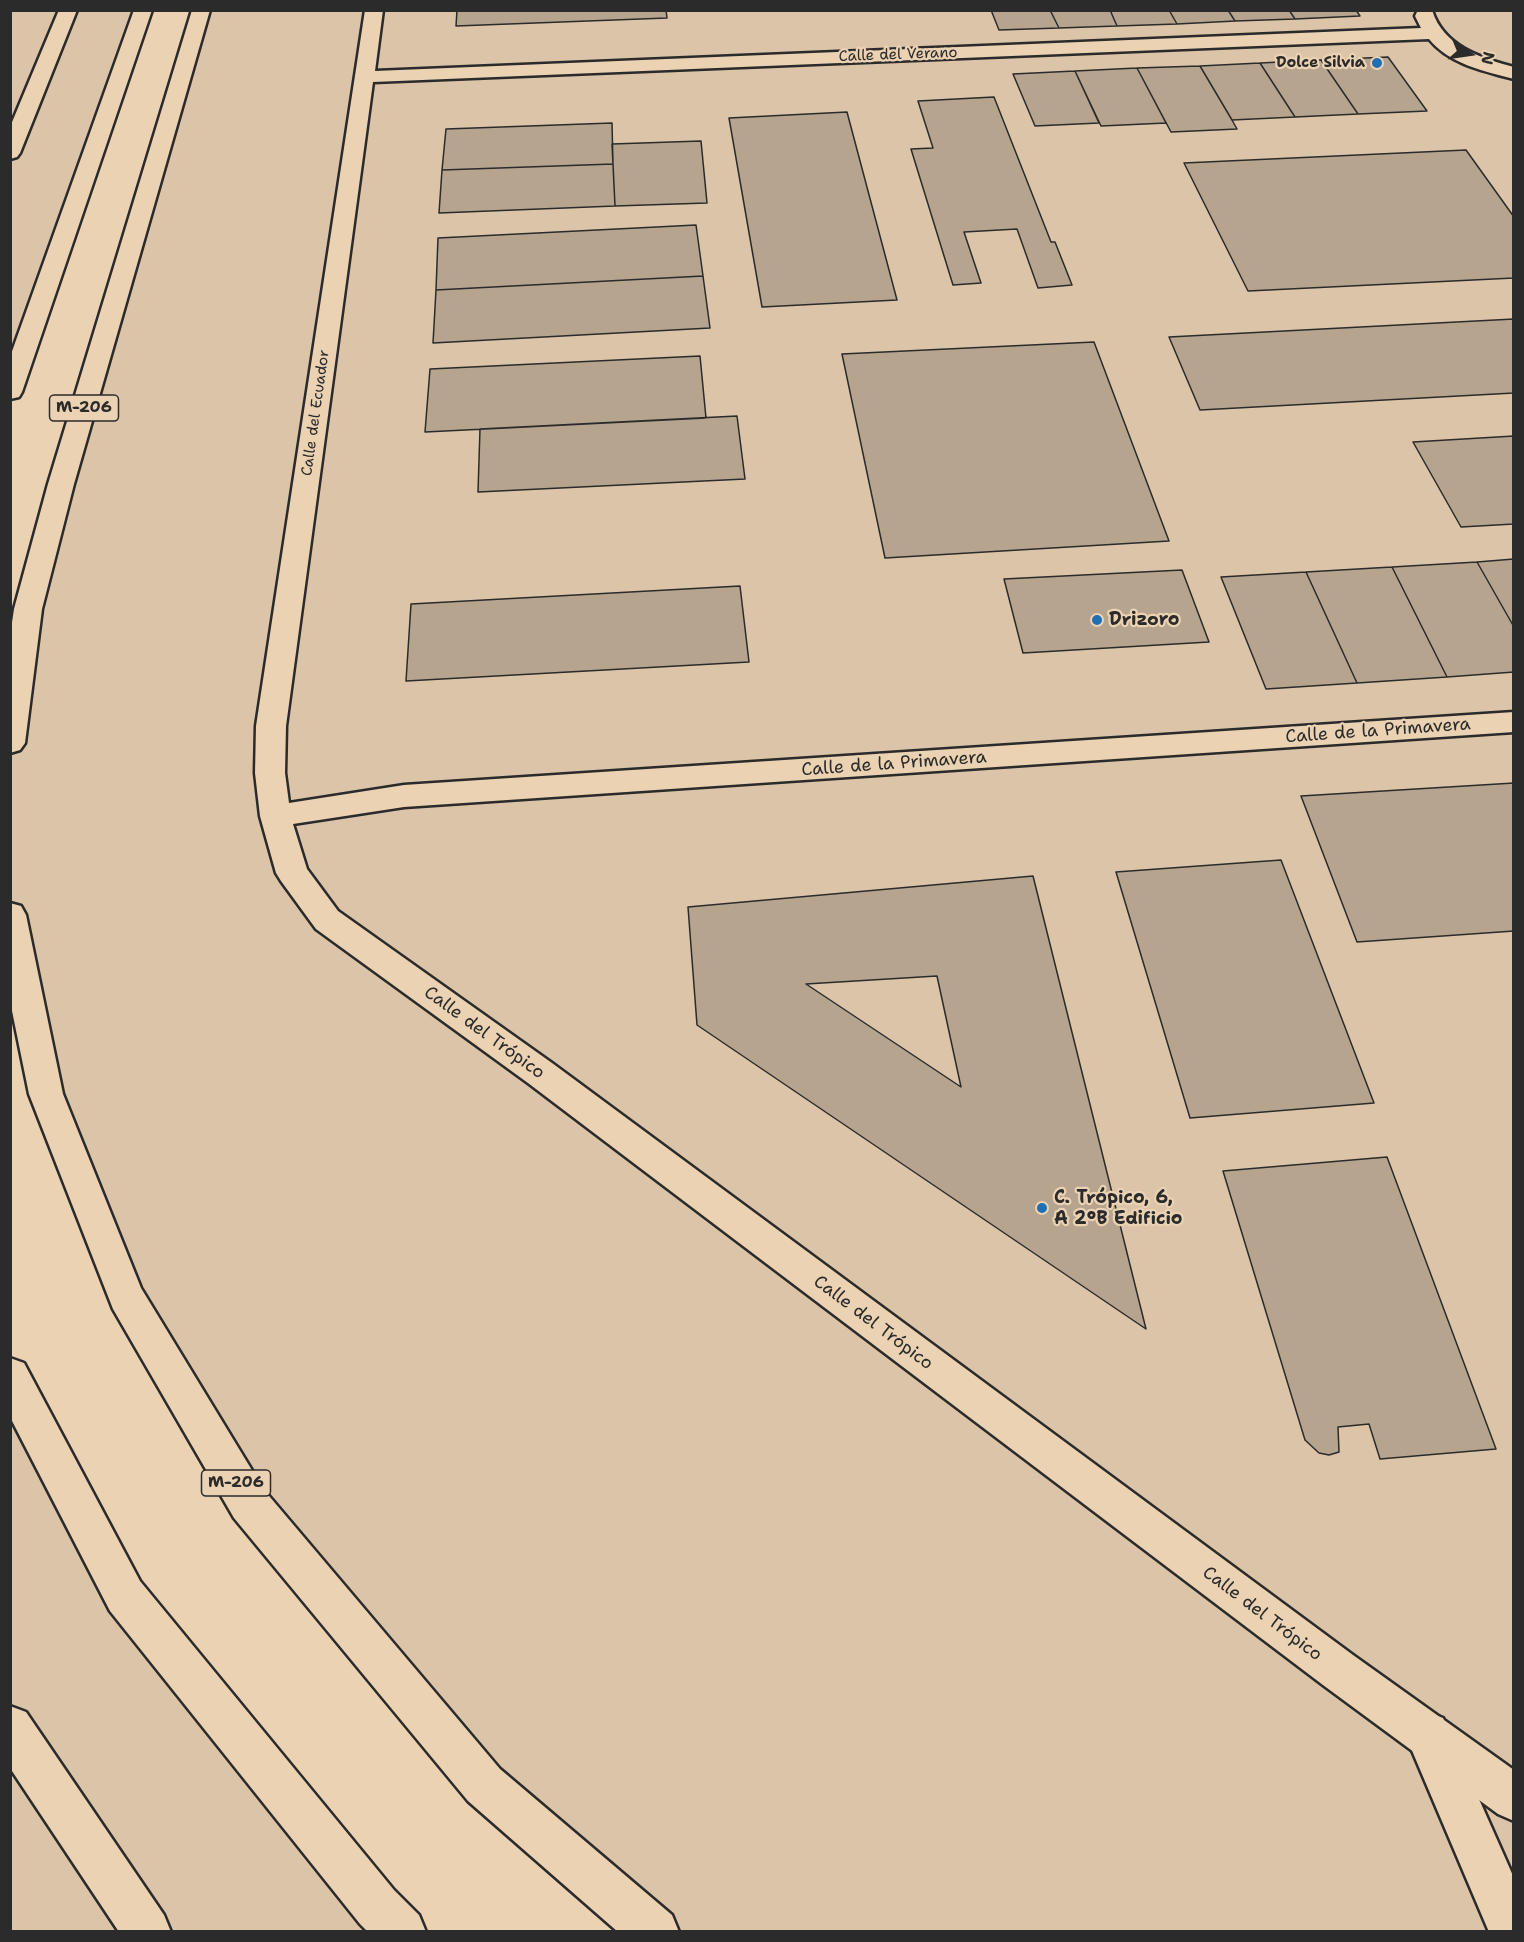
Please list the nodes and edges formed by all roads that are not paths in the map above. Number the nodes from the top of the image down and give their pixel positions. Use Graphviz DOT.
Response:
graph roads {
  1 [pos="68,10"];
  2 [pos="143,10"];
  3 [pos="201,10"];
  4 [pos="374,10"];
  5 [pos="1426,10"];
  6 [pos="1430,33"];
  7 [pos="365,77"];
  8 [pos="1510,81"];
  9 [pos="10,153"];
  10 [pos="10,392"];
  11 [pos="1514,722"];
  12 [pos="10,743"];
  13 [pos="275,816"];
  14 [pos="10,915"];
  15 [pos="10,1376"];
  16 [pos="10,1728"];
  17 [pos="1426,1734"];
  18 [pos="1514,1798"];
  19 [pos="147,1932"];
  20 [pos="402,1932"];
  21 [pos="655,1932"];
  22 [pos="1513,1932"];
  1 -- 9 [label="street"];
  2 -- 10 [label="street"];
  3 -- 12 [label="street, M-206"];
  4 -- 7 [label="street, Calle del Ecuador"];
  5 -- 6 [label="street"];
  6 -- 7 [label="street, Calle del Verano"];
  6 -- 8 [label="street"];
  7 -- 13 [label="street, Calle del Ecuador"];
  11 -- 13 [label="street, Calle de la Primavera"];
  13 -- 17 [label="street, Calle del Trópico"];
  14 -- 21 [label="street, M-206"];
  15 -- 20 [label="street"];
  16 -- 19 [label="street"];
  17 -- 18 [label="street, Calle del Trópico"];
  17 -- 22 [label="street"];
}
